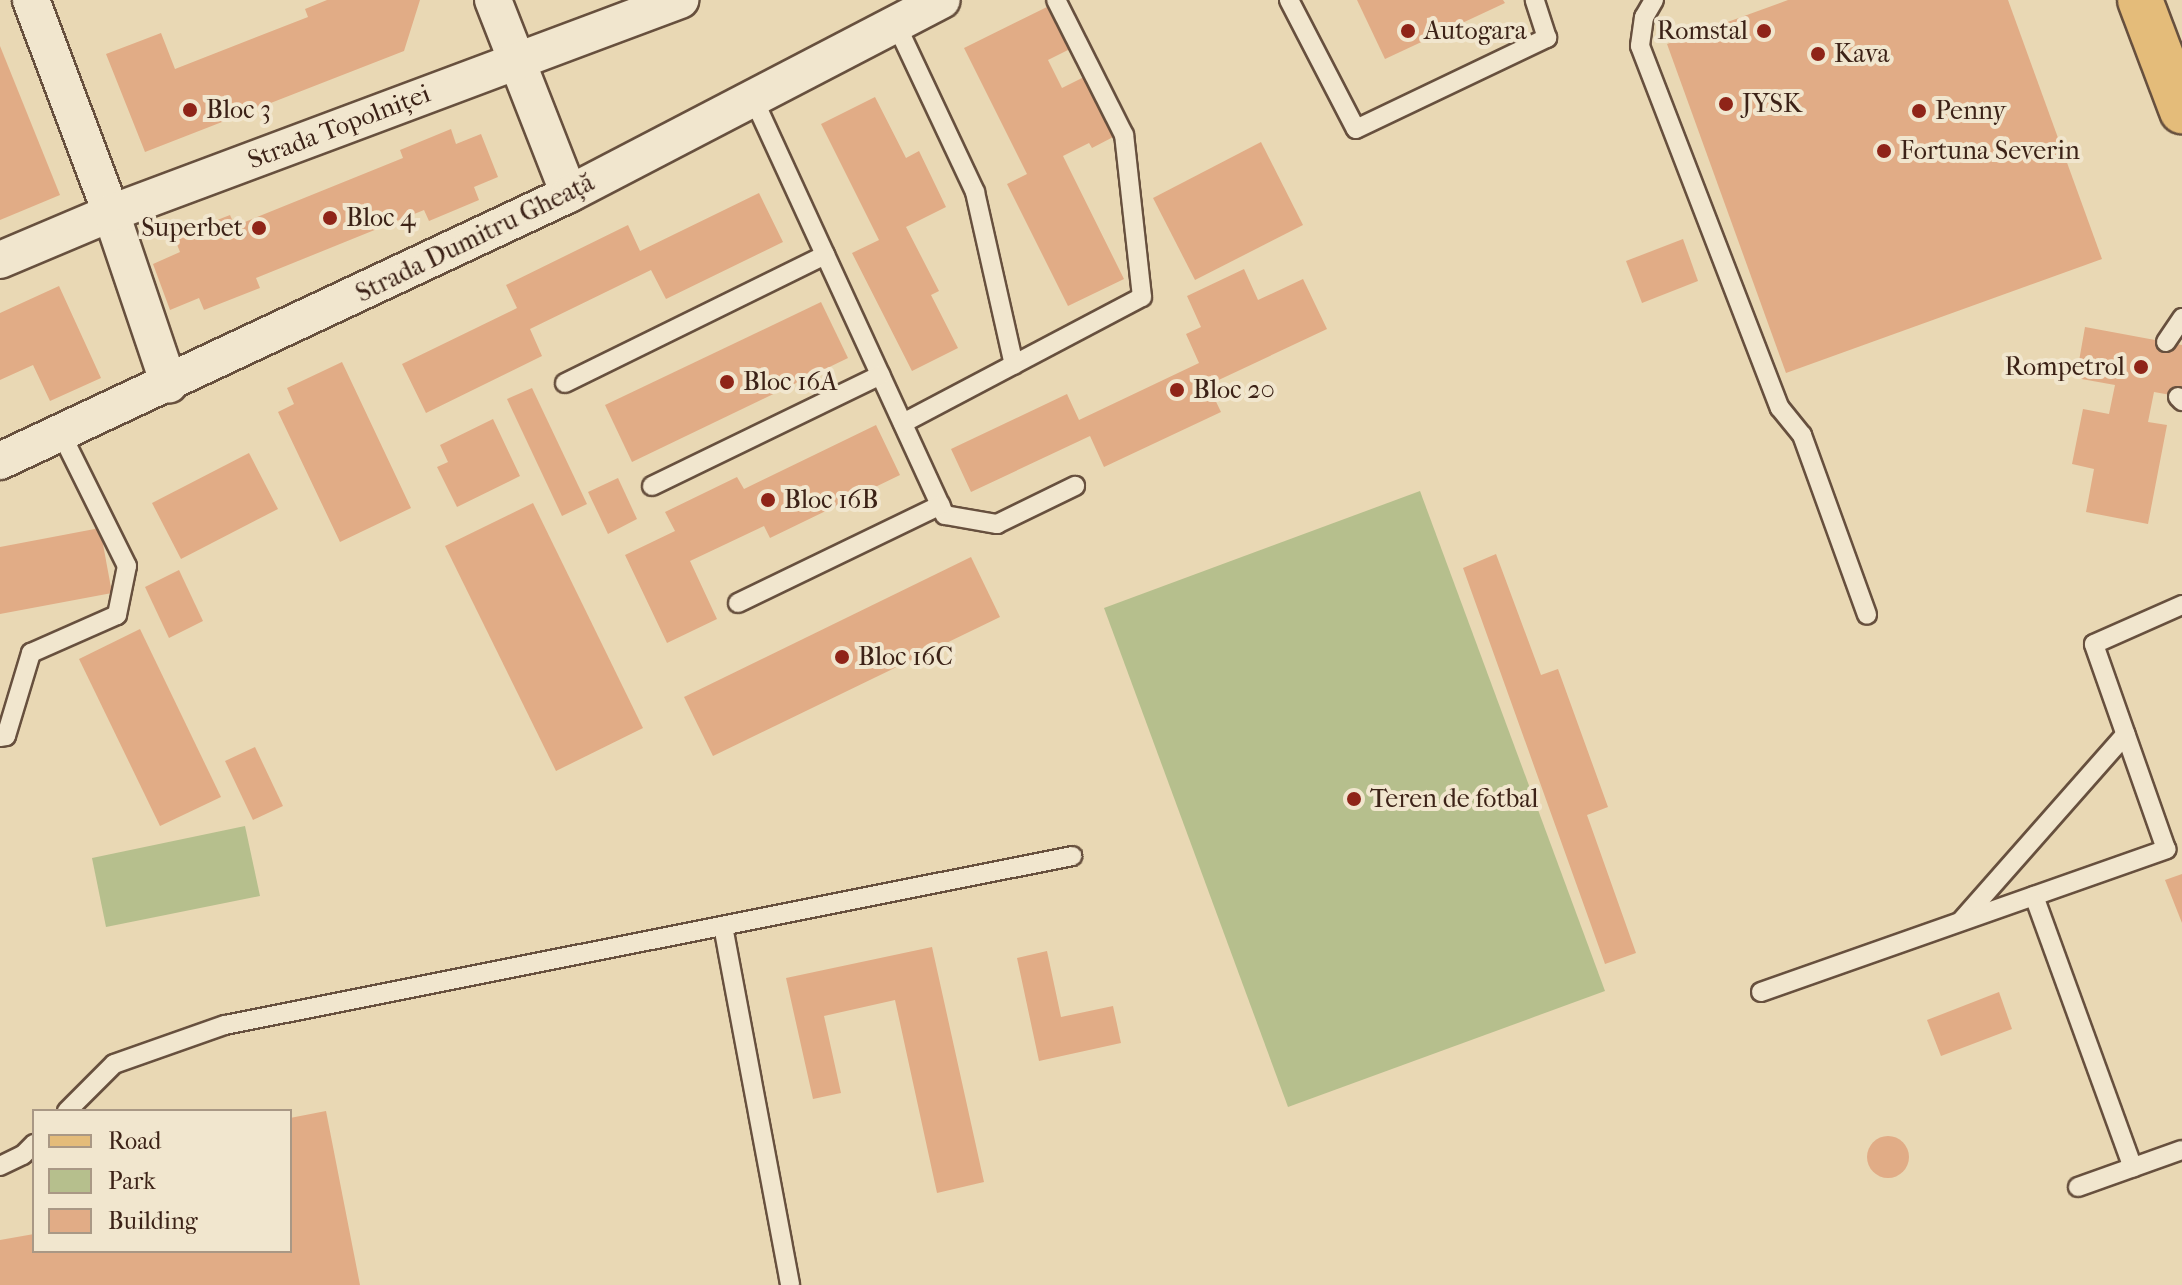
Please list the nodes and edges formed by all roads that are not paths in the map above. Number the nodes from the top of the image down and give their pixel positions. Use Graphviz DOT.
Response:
graph roads {
  1 [pos="31,0"];
  2 [pos="493,0"];
  3 [pos="680,0"];
  4 [pos="942,0"];
  5 [pos="1056,0"];
  6 [pos="1289,0"];
  7 [pos="1535,0"];
  8 [pos="1654,0"];
  9 [pos="2140,0"];
  10 [pos="896,24"];
  11 [pos="516,61"];
  12 [pos="753,98"];
  13 [pos="2182,111"];
  14 [pos="569,194"];
  15 [pos="111,213"];
  16 [pos="825,255"];
  17 [pos="0,260"];
  18 [pos="2182,318"];
  19 [pos="2166,342"];
  20 [pos="1014,365"];
  21 [pos="881,375"];
  22 [pos="565,383"];
  23 [pos="169,384"];
  24 [pos="903,423"];
  25 [pos="61,433"];
  26 [pos="0,461"];
  27 [pos="652,486"];
  28 [pos="1075,486"];
  29 [pos="941,505"];
  30 [pos="738,603"];
  31 [pos="2182,605"];
  32 [pos="1867,615"];
  33 [pos="2126,734"];
  34 [pos="0,737"];
  35 [pos="1072,856"];
  36 [pos="2034,896"];
  37 [pos="1960,922"];
  38 [pos="723,926"];
  39 [pos="1761,992"];
  40 [pos="69,1109"];
  41 [pos="32,1146"];
  42 [pos="2182,1150"];
  43 [pos="0,1166"];
  44 [pos="2133,1168"];
  45 [pos="2078,1187"];
  46 [pos="790,1285"];
  1 -- 15 [label="street"];
  2 -- 11 [label="street"];
  3 -- 11 [label="street, Strada Topolniței"];
  4 -- 10 [label="street, Strada Dumitru Gheață"];
  5 -- 20 [label="lane"];
  6 -- 7 [label="lane"];
  8 -- 32 [label="lane"];
  9 -- 13 [label="main road"];
  10 -- 12 [label="street, Strada Dumitru Gheață"];
  10 -- 20 [label="lane"];
  11 -- 14 [label="street"];
  11 -- 15 [label="street, Strada Topolniței"];
  12 -- 14 [label="street, Strada Dumitru Gheață"];
  12 -- 16 [label="lane"];
  14 -- 23 [label="street, Strada Dumitru Gheață"];
  15 -- 17 [label="street, Strada Topolniței"];
  15 -- 23 [label="street"];
  16 -- 21 [label="lane"];
  16 -- 22 [label="lane"];
  18 -- 19 [label="lane"];
  20 -- 24 [label="lane"];
  21 -- 24 [label="lane"];
  21 -- 27 [label="lane"];
  23 -- 25 [label="street, Strada Dumitru Gheață"];
  24 -- 29 [label="lane"];
  25 -- 26 [label="street, Strada Dumitru Gheață"];
  25 -- 34 [label="lane"];
  28 -- 29 [label="lane"];
  29 -- 30 [label="lane"];
  31 -- 33 [label="lane"];
  33 -- 36 [label="lane"];
  33 -- 37 [label="lane"];
  35 -- 38 [label="lane"];
  36 -- 37 [label="lane"];
  36 -- 44 [label="lane"];
  37 -- 39 [label="lane"];
  38 -- 40 [label="lane"];
  38 -- 46 [label="lane"];
  41 -- 43 [label="lane"];
  42 -- 44 [label="lane"];
  44 -- 45 [label="lane"];
}
